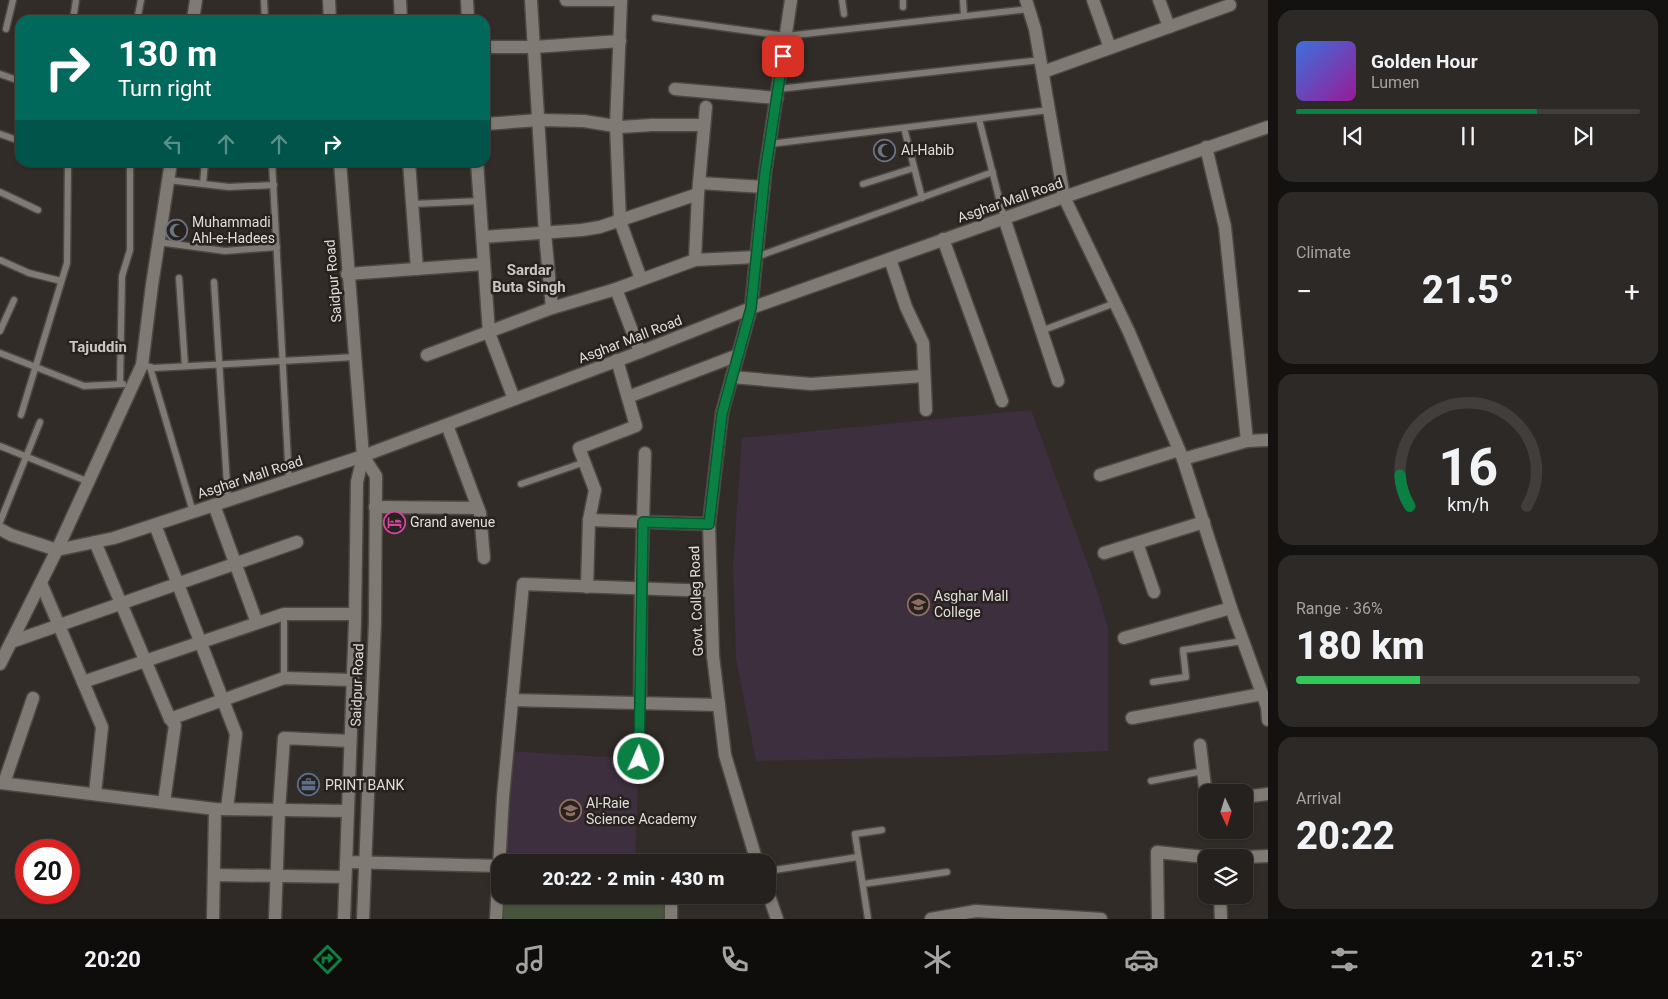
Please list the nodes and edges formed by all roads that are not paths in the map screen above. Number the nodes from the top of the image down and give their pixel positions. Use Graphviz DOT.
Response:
graph roads {
  1 [pos="12,0"];
  2 [pos="76,0"];
  3 [pos="141,0"];
  4 [pos="196,0"];
  5 [pos="264,0"];
  6 [pos="329,0"];
  7 [pos="400,0"];
  8 [pos="467,0"];
  9 [pos="531,0"];
  10 [pos="566,0"];
  11 [pos="621,0"];
  12 [pos="791,0"];
  13 [pos="842,0"];
  14 [pos="962,0"];
  15 [pos="1093,0"];
  16 [pos="1159,0"];
  17 [pos="1027,4"];
  18 [pos="1230,5"];
  19 [pos="844,14"];
  20 [pos="74,15"];
  21 [pos="138,15"];
  22 [pos="194,15"];
  23 [pos="266,15"];
  24 [pos="330,15"];
  25 [pos="401,15"];
  26 [pos="468,15"];
  27 [pos="964,16"];
  28 [pos="654,18"];
  29 [pos="1169,27"];
  30 [pos="6,30"];
  31 [pos="786,36"];
  32 [pos="620,41"];
  33 [pos="490,47"];
  34 [pos="534,47"];
  35 [pos="1110,48"];
  36 [pos="1042,66"];
  37 [pos="0,74"];
  38 [pos="15,79"];
  39 [pos="675,89"];
  40 [pos="778,93"];
  41 [pos="706,106"];
  42 [pos="1049,110"];
  43 [pos="979,119"];
  44 [pos="539,120"];
  45 [pos="490,124"];
  46 [pos="704,125"];
  47 [pos="616,126"];
  48 [pos="1268,127"];
  49 [pos="904,128"];
  50 [pos="0,134"];
  51 [pos="15,139"];
  52 [pos="770,144"];
  53 [pos="1206,147"];
  54 [pos="68,167"];
  55 [pos="130,167"];
  56 [pos="170,167"];
  57 [pos="204,167"];
  58 [pos="272,167"];
  59 [pos="340,167"];
  60 [pos="410,167"];
  61 [pos="477,167"];
  62 [pos="914,168"];
  63 [pos="993,172"];
  64 [pos="168,180"];
  65 [pos="202,184"];
  66 [pos="863,184"];
  67 [pos="274,185"];
  68 [pos="764,187"];
  69 [pos="698,188"];
  70 [pos="0,192"];
  71 [pos="1064,197"];
  72 [pos="922,198"];
  73 [pos="480,201"];
  74 [pos="412,204"];
  75 [pos="38,210"];
  76 [pos="1004,218"];
  77 [pos="620,221"];
  78 [pos="545,233"];
  79 [pos="483,237"];
  80 [pos="943,239"];
  81 [pos="158,242"];
  82 [pos="277,247"];
  83 [pos="756,257"];
  84 [pos="890,258"];
  85 [pos="0,260"];
  86 [pos="695,260"];
  87 [pos="484,264"];
  88 [pos="416,269"];
  89 [pos="347,274"];
  90 [pos="179,278"];
  91 [pos="641,279"];
  92 [pos="61,281"];
  93 [pos="214,282"];
  94 [pos="616,289"];
  95 [pos="14,300"];
  96 [pos="1114,303"];
  97 [pos="552,308"];
  98 [pos="751,308"];
  99 [pos="0,331"];
  100 [pos="1041,331"];
  101 [pos="489,333"];
  102 [pos="640,352"];
  103 [pos="0,353"];
  104 [pos="427,355"];
  105 [pos="738,355"];
  106 [pos="355,356"];
  107 [pos="617,360"];
  108 [pos="283,361"];
  109 [pos="220,364"];
  110 [pos="146,366"];
  111 [pos="185,366"];
  112 [pos="36,367"];
  113 [pos="924,376"];
  114 [pos="732,377"];
  115 [pos="1058,381"];
  116 [pos="120,384"];
  117 [pos="134,384"];
  118 [pos="628,397"];
  119 [pos="514,400"];
  120 [pos="1002,401"];
  121 [pos="926,410"];
  122 [pos="21,415"];
  123 [pos="40,422"];
  124 [pos="448,425"];
  125 [pos="1268,440"];
  126 [pos="1247,441"];
  127 [pos="0,446"];
  128 [pos="645,453"];
  129 [pos="1181,454"];
  130 [pos="363,456"];
  131 [pos="26,457"];
  132 [pos="585,462"];
  133 [pos="1100,475"];
  134 [pos="289,481"];
  135 [pos="88,482"];
  136 [pos="521,484"];
  137 [pos="228,500"];
  138 [pos="214,505"];
  139 [pos="376,507"];
  140 [pos="478,508"];
  141 [pos="193,512"];
  142 [pos="589,520"];
  143 [pos="0,522"];
  144 [pos="643,522"];
  145 [pos="1204,522"];
  146 [pos="709,524"];
  147 [pos="155,525"];
  148 [pos="0,529"];
  149 [pos="95,542"];
  150 [pos="297,542"];
  151 [pos="1137,543"];
  152 [pos="57,550"];
  153 [pos="1104,553"];
  154 [pos="484,558"];
  155 [pos="236,564"];
  156 [pos="41,583"];
  157 [pos="178,584"];
  158 [pos="587,587"];
  159 [pos="640,588"];
  160 [pos="711,591"];
  161 [pos="1154,592"];
  162 [pos="121,604"];
  163 [pos="1232,608"];
  164 [pos="284,614"];
  165 [pos="355,614"];
  166 [pos="257,623"];
  167 [pos="59,626"];
  168 [pos="1124,638"];
  169 [pos="1243,641"];
  170 [pos="11,642"];
  171 [pos="201,642"];
  172 [pos="145,661"];
  173 [pos="0,663"];
  174 [pos="284,678"];
  175 [pos="352,680"];
  176 [pos="83,682"];
  177 [pos="1152,682"];
  178 [pos="1262,694"];
  179 [pos="33,698"];
  180 [pos="224,700"];
  181 [pos="512,700"];
  182 [pos="640,703"];
  183 [pos="719,705"];
  184 [pos="1132,718"];
  185 [pos="170,719"];
  186 [pos="1268,720"];
  187 [pos="350,741"];
  188 [pos="1200,745"];
  189 [pos="639,759"];
  190 [pos="1203,771"];
  191 [pos="1151,780"];
  192 [pos="2,783"];
  193 [pos="1205,784"];
  194 [pos="94,794"];
  195 [pos="1268,794"];
  196 [pos="1253,796"];
  197 [pos="164,802"];
  198 [pos="221,809"];
  199 [pos="279,810"];
  200 [pos="347,811"];
  201 [pos="882,830"];
  202 [pos="501,854"];
  203 [pos="755,854"];
  204 [pos="1198,856"];
  205 [pos="1268,856"];
  206 [pos="1253,857"];
  207 [pos="858,858"];
  208 [pos="346,862"];
  209 [pos="365,862"];
  210 [pos="491,866"];
  211 [pos="776,870"];
  212 [pos="947,872"];
  213 [pos="214,875"];
  214 [pos="276,876"];
  215 [pos="345,876"];
  216 [pos="863,884"];
  217 [pos="497,904"];
  218 [pos="671,904"];
  219 [pos="772,904"];
  220 [pos="1220,904"];
  221 [pos="976,915"];
  222 [pos="1040,917"];
  223 [pos="213,919"];
  224 [pos="275,919"];
  225 [pos="344,919"];
  226 [pos="363,919"];
  227 [pos="496,919"];
  228 [pos="671,919"];
  229 [pos="777,919"];
  230 [pos="868,919"];
  231 [pos="931,919"];
  232 [pos="1101,919"];
  233 [pos="1158,919"];
  234 [pos="1221,919"];
  1 -- 30 [label="lane"];
  2 -- 20 [label="lane"];
  3 -- 21 [label="lane"];
  4 -- 22 [label="street"];
  5 -- 23 [label="lane"];
  6 -- 24 [label="street"];
  7 -- 25 [label="street"];
  8 -- 26 [label="street"];
  9 -- 34 [label="street"];
  10 -- 11 [label="street"];
  11 -- 32 [label="street"];
  12 -- 31 [label="street, Govt. Colleg Road"];
  13 -- 19 [label="lane"];
  14 -- 27 [label="lane"];
  15 -- 35 [label="street"];
  16 -- 29 [label="street"];
  17 -- 27 [label="lane"];
  17 -- 36 [label="street"];
  18 -- 29 [label="street"];
  27 -- 31 [label="lane"];
  28 -- 31 [label="lane"];
  29 -- 35 [label="street"];
  31 -- 40 [label="street, Govt. Colleg Road"];
  32 -- 34 [label="street"];
  32 -- 47 [label="street"];
  33 -- 34 [label="street"];
  34 -- 44 [label="street"];
  35 -- 36 [label="street"];
  36 -- 40 [label="lane"];
  36 -- 42 [label="street"];
  37 -- 38 [label="lane"];
  39 -- 40 [label="street"];
  40 -- 52 [label="street, Govt. Colleg Road"];
  41 -- 46 [label="street"];
  42 -- 43 [label="lane"];
  42 -- 71 [label="street"];
  43 -- 49 [label="lane"];
  43 -- 63 [label="lane"];
  44 -- 45 [label="street"];
  44 -- 47 [label="street"];
  44 -- 78 [label="street"];
  46 -- 47 [label="street"];
  46 -- 69 [label="street"];
  47 -- 77 [label="street"];
  48 -- 53 [label="street, Asghar Mall Road"];
  49 -- 52 [label="lane"];
  49 -- 62 [label="lane"];
  50 -- 51 [label="lane"];
  52 -- 68 [label="street, Govt. Colleg Road"];
  53 -- 71 [label="street, Asghar Mall Road"];
  53 -- 126 [label="street"];
  54 -- 92 [label="lane"];
  55 -- 116 [label="lane"];
  56 -- 64 [label="street"];
  57 -- 65 [label="lane"];
  58 -- 67 [label="lane"];
  59 -- 89 [label="street, Saidpur Road"];
  60 -- 74 [label="street"];
  61 -- 73 [label="street"];
  62 -- 66 [label="lane"];
  62 -- 72 [label="lane"];
  63 -- 72 [label="lane"];
  63 -- 76 [label="lane"];
  64 -- 65 [label="lane"];
  64 -- 81 [label="street"];
  65 -- 67 [label="lane"];
  67 -- 82 [label="lane"];
  68 -- 69 [label="street"];
  68 -- 83 [label="street, Govt. Colleg Road"];
  69 -- 77 [label="street"];
  69 -- 86 [label="street"];
  70 -- 75 [label="lane"];
  71 -- 76 [label="street, Asghar Mall Road"];
  71 -- 96 [label="street"];
  72 -- 83 [label="lane"];
  73 -- 74 [label="lane"];
  73 -- 79 [label="street"];
  74 -- 88 [label="street"];
  76 -- 80 [label="street, Asghar Mall Road"];
  76 -- 100 [label="street"];
  77 -- 78 [label="street"];
  77 -- 91 [label="street"];
  78 -- 79 [label="street"];
  78 -- 97 [label="street"];
  79 -- 87 [label="street"];
  80 -- 84 [label="street, Asghar Mall Road"];
  80 -- 120 [label="street"];
  81 -- 82 [label="lane"];
  81 -- 110 [label="street"];
  82 -- 108 [label="lane"];
  83 -- 86 [label="street"];
  83 -- 98 [label="street, Govt. Colleg Road"];
  84 -- 98 [label="street, Asghar Mall Road"];
  84 -- 113 [label="street"];
  85 -- 92 [label="lane"];
  86 -- 91 [label="street"];
  87 -- 88 [label="street"];
  87 -- 101 [label="street"];
  88 -- 89 [label="street"];
  89 -- 106 [label="street, Saidpur Road"];
  90 -- 111 [label="lane"];
  91 -- 94 [label="street"];
  92 -- 112 [label="lane"];
  93 -- 109 [label="lane"];
  94 -- 97 [label="street"];
  94 -- 102 [label="street"];
  95 -- 99 [label="lane"];
  96 -- 100 [label="lane"];
  96 -- 129 [label="street"];
  97 -- 101 [label="street"];
  98 -- 102 [label="street, Asghar Mall Road"];
  98 -- 105 [label="street, Govt. Colleg Road"];
  100 -- 115 [label="street"];
  101 -- 104 [label="street"];
  101 -- 119 [label="street"];
  102 -- 107 [label="street, Asghar Mall Road"];
  103 -- 112 [label="lane"];
  105 -- 114 [label="street, Govt. Colleg Road"];
  105 -- 118 [label="street"];
  106 -- 108 [label="lane"];
  106 -- 130 [label="street, Saidpur Road"];
  107 -- 118 [label="street"];
  107 -- 119 [label="street, Asghar Mall Road"];
  108 -- 109 [label="lane"];
  108 -- 134 [label="lane"];
  109 -- 111 [label="lane"];
  109 -- 137 [label="lane"];
  110 -- 111 [label="lane"];
  110 -- 117 [label="street"];
  110 -- 141 [label="lane"];
  112 -- 116 [label="lane"];
  112 -- 122 [label="lane"];
  113 -- 114 [label="street"];
  113 -- 121 [label="street"];
  114 -- 146 [label="street, Govt. Colleg Road"];
  116 -- 117 [label="lane"];
  117 -- 135 [label="street"];
  118 -- 132 [label="street"];
  119 -- 124 [label="street, Asghar Mall Road"];
  123 -- 131 [label="lane"];
  124 -- 130 [label="street, Asghar Mall Road"];
  124 -- 140 [label="street"];
  125 -- 126 [label="street"];
  126 -- 129 [label="street"];
  127 -- 131 [label="lane"];
  128 -- 144 [label="street"];
  129 -- 133 [label="street"];
  129 -- 145 [label="street"];
  130 -- 134 [label="street, Asghar Mall Road"];
  130 -- 139 [label="street, Saidpur Road"];
  130 -- 165 [label="street, Saidpur Road"];
  131 -- 135 [label="lane"];
  131 -- 143 [label="lane"];
  132 -- 136 [label="lane"];
  132 -- 142 [label="street"];
  134 -- 137 [label="street, Asghar Mall Road"];
  135 -- 152 [label="street"];
  137 -- 138 [label="street, Asghar Mall Road"];
  138 -- 141 [label="street, Asghar Mall Road"];
  138 -- 155 [label="street"];
  139 -- 140 [label="street"];
  139 -- 209 [label="street, Saidpur Road"];
  140 -- 154 [label="street"];
  141 -- 147 [label="street, Asghar Mall Road"];
  142 -- 144 [label="street"];
  142 -- 158 [label="street"];
  144 -- 146 [label="street"];
  144 -- 159 [label="street"];
  145 -- 151 [label="street"];
  145 -- 163 [label="street"];
  146 -- 160 [label="street, Govt. Colleg Road"];
  147 -- 149 [label="street, Asghar Mall Road"];
  147 -- 157 [label="street"];
  148 -- 152 [label="street, Asghar Mall Road"];
  149 -- 152 [label="street, Asghar Mall Road"];
  149 -- 162 [label="street"];
  150 -- 155 [label="street"];
  151 -- 153 [label="street"];
  151 -- 161 [label="street"];
  152 -- 156 [label="street"];
  155 -- 157 [label="street"];
  155 -- 166 [label="street"];
  156 -- 167 [label="street"];
  156 -- 170 [label="street"];
  157 -- 162 [label="street"];
  157 -- 171 [label="street"];
  158 -- 159 [label="street"];
  158 -- 181 [label="street"];
  159 -- 160 [label="street"];
  159 -- 182 [label="street"];
  160 -- 183 [label="street, Govt. Colleg Road"];
  162 -- 167 [label="street"];
  162 -- 172 [label="street"];
  163 -- 168 [label="street"];
  163 -- 169 [label="street"];
  164 -- 165 [label="street"];
  164 -- 166 [label="street"];
  164 -- 174 [label="lane"];
  165 -- 175 [label="street, Saidpur Road"];
  166 -- 171 [label="street"];
  167 -- 170 [label="street"];
  167 -- 176 [label="street"];
  169 -- 177 [label="lane"];
  169 -- 178 [label="street"];
  170 -- 173 [label="street"];
  171 -- 172 [label="street"];
  171 -- 180 [label="street"];
  172 -- 176 [label="street"];
  172 -- 185 [label="street"];
  174 -- 175 [label="street"];
  174 -- 180 [label="street"];
  175 -- 187 [label="street, Saidpur Road"];
  176 -- 194 [label="street"];
  178 -- 184 [label="street"];
  178 -- 186 [label="street"];
  179 -- 192 [label="street"];
  180 -- 185 [label="street"];
  180 -- 198 [label="street"];
  181 -- 182 [label="street"];
  181 -- 202 [label="street"];
  182 -- 183 [label="street"];
  182 -- 189 [label="lane"];
  183 -- 203 [label="street, Govt. Colleg Road"];
  185 -- 197 [label="street"];
  187 -- 199 [label="street"];
  187 -- 200 [label="street, Saidpur Road"];
  188 -- 190 [label="street"];
  190 -- 191 [label="lane"];
  190 -- 193 [label="street"];
  192 -- 194 [label="street"];
  194 -- 197 [label="street"];
  195 -- 196 [label="street"];
  197 -- 198 [label="street"];
  198 -- 199 [label="street"];
  198 -- 213 [label="street"];
  199 -- 200 [label="street"];
  199 -- 214 [label="street"];
  200 -- 208 [label="street, Saidpur Road"];
  201 -- 207 [label="lane"];
  204 -- 233 [label="street"];
  205 -- 206 [label="street"];
  207 -- 211 [label="lane"];
  207 -- 216 [label="lane"];
  208 -- 209 [label="street"];
  208 -- 215 [label="street, Saidpur Road"];
  209 -- 210 [label="street"];
  209 -- 226 [label="street, Saidpur Road"];
  212 -- 216 [label="lane"];
  213 -- 214 [label="street"];
  213 -- 223 [label="street"];
  214 -- 215 [label="street"];
  214 -- 224 [label="street"];
  215 -- 225 [label="street, Saidpur Road"];
  216 -- 230 [label="lane"];
  217 -- 227 [label="street"];
  218 -- 228 [label="street"];
  219 -- 229 [label="street"];
  220 -- 234 [label="street"];
  221 -- 222 [label="street"];
  221 -- 231 [label="street"];
  222 -- 232 [label="street"];
}
